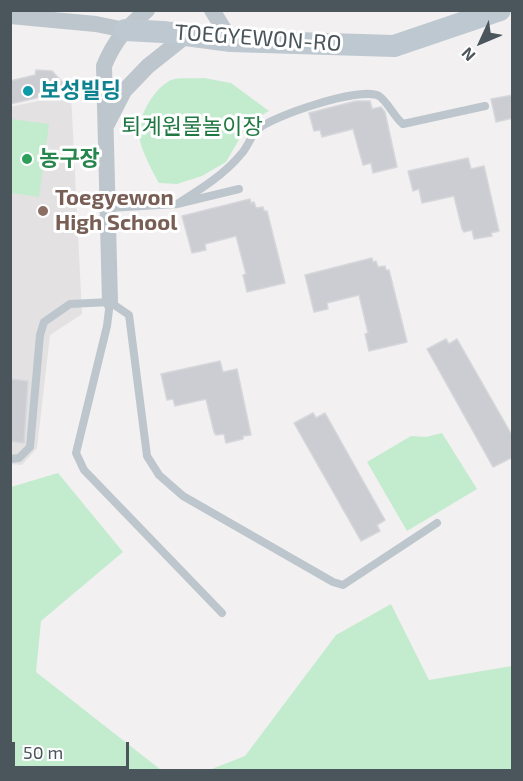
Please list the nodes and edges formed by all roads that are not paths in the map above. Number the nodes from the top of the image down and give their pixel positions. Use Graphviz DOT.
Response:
graph roads {
  1 [pos="147,10"];
  2 [pos="212,10"];
  3 [pos="500,10"];
  4 [pos="10,16"];
  5 [pos="125,30"];
  6 [pos="188,34"];
  7 [pos="231,41"];
  8 [pos="485,106"];
  9 [pos="105,127"];
  10 [pos="239,189"];
  11 [pos="177,204"];
  12 [pos="108,208"];
  13 [pos="110,302"];
  14 [pos="10,459"];
  15 [pos="437,523"];
  16 [pos="222,614"];
  1 -- 5 [label="street"];
  2 -- 7 [label="street"];
  3 -- 7 [label="street, TOEGYEWON-RO"];
  4 -- 5 [label="street, TOEGYEWON-RO"];
  5 -- 6 [label="street, TOEGYEWON-RO"];
  5 -- 9 [label="street"];
  6 -- 7 [label="street, TOEGYEWON-RO"];
  6 -- 9 [label="street"];
  8 -- 11 [label="lane"];
  9 -- 12 [label="street"];
  10 -- 11 [label="lane"];
  11 -- 12 [label="lane"];
  12 -- 13 [label="street"];
  13 -- 14 [label="lane"];
  13 -- 15 [label="lane"];
  13 -- 16 [label="lane"];
}
